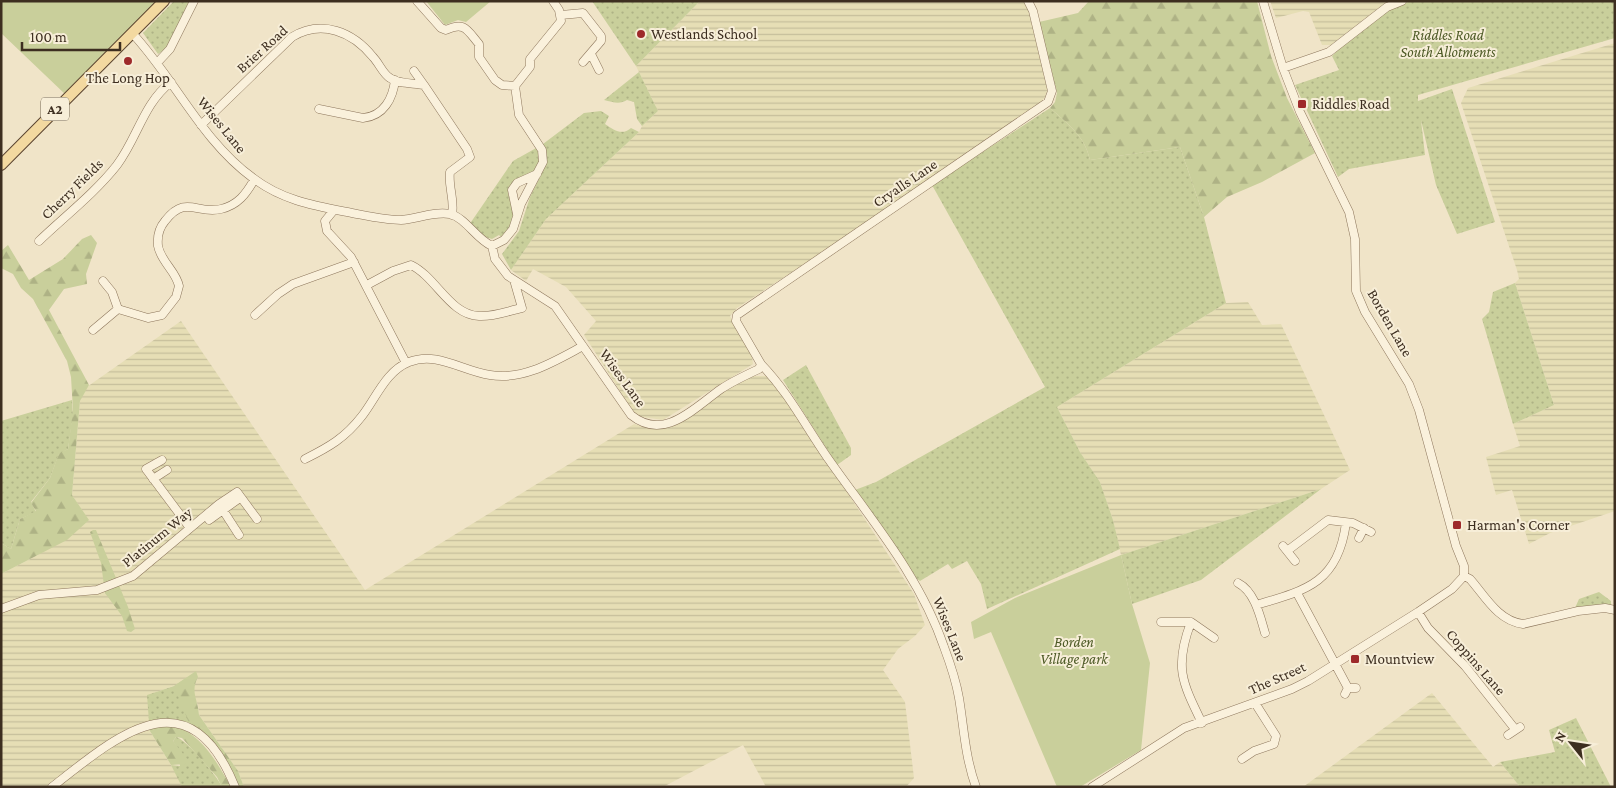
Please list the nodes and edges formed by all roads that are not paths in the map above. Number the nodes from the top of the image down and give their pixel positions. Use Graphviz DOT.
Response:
graph roads {
  1 [pos="164,1"];
  2 [pos="194,1"];
  3 [pos="417,1"];
  4 [pos="553,1"];
  5 [pos="1028,1"];
  6 [pos="1263,1"];
  7 [pos="1402,1"];
  8 [pos="561,15"];
  9 [pos="132,32"];
  10 [pos="591,54"];
  11 [pos="157,62"];
  12 [pos="583,62"];
  13 [pos="1283,68"];
  14 [pos="599,70"];
  15 [pos="414,71"];
  16 [pos="395,80"];
  17 [pos="171,82"];
  18 [pos="424,85"];
  19 [pos="515,86"];
  20 [pos="319,109"];
  21 [pos="201,125"];
  22 [pos="1,165"];
  23 [pos="539,173"];
  24 [pos="254,180"];
  25 [pos="334,210"];
  26 [pos="452,215"];
  27 [pos="517,217"];
  28 [pos="38,241"];
  29 [pos="492,246"];
  30 [pos="354,262"];
  31 [pos="514,280"];
  32 [pos="103,282"];
  33 [pos="367,285"];
  34 [pos="118,308"];
  35 [pos="255,315"];
  36 [pos="93,330"];
  37 [pos="583,346"];
  38 [pos="406,363"];
  39 [pos="761,364"];
  40 [pos="305,459"];
  41 [pos="162,460"];
  42 [pos="167,470"];
  43 [pos="153,480"];
  44 [pos="220,507"];
  45 [pos="258,519"];
  46 [pos="209,520"];
  47 [pos="1346,522"];
  48 [pos="190,528"];
  49 [pos="239,536"];
  50 [pos="1359,538"];
  51 [pos="1295,561"];
  52 [pos="1464,576"];
  53 [pos="1250,578"];
  54 [pos="1297,593"];
  55 [pos="1256,605"];
  56 [pos="1614,608"];
  57 [pos="1,609"];
  58 [pos="1418,612"];
  59 [pos="1161,622"];
  60 [pos="1191,622"];
  61 [pos="1266,633"];
  62 [pos="1214,638"];
  63 [pos="1336,662"];
  64 [pos="1350,690"];
  65 [pos="1255,703"];
  66 [pos="1202,723"];
  67 [pos="1508,734"];
  68 [pos="1242,759"];
  69 [pos="52,787"];
  70 [pos="235,787"];
  71 [pos="976,787"];
  72 [pos="1092,787"];
  1 -- 9 [label="main road, A2"];
  2 -- 11 [label="street"];
  3 -- 19 [label="street"];
  4 -- 8 [label="street"];
  5 -- 39 [label="street, Cryalls Lane"];
  6 -- 13 [label="street, Borden Lane"];
  7 -- 13 [label="street"];
  8 -- 10 [label="street"];
  8 -- 19 [label="street"];
  9 -- 11 [label="street, Wises Lane"];
  9 -- 22 [label="main road, A2"];
  10 -- 12 [label="street"];
  10 -- 14 [label="street"];
  11 -- 17 [label="street, Wises Lane"];
  13 -- 52 [label="street, Borden Lane"];
  15 -- 18 [label="street"];
  16 -- 18 [label="street"];
  16 -- 20 [label="street"];
  16 -- 21 [label="street, Brier Road"];
  17 -- 21 [label="street, Wises Lane"];
  17 -- 28 [label="street, Cherry Fields"];
  18 -- 26 [label="street"];
  19 -- 23 [label="street"];
  21 -- 24 [label="street, Wises Lane"];
  23 -- 27 [label="street"];
  23 -- 27 [label="street"];
  24 -- 25 [label="street, Wises Lane"];
  24 -- 34 [label="street"];
  25 -- 26 [label="street, Wises Lane"];
  25 -- 30 [label="street"];
  26 -- 29 [label="street"];
  27 -- 29 [label="street"];
  29 -- 31 [label="street, Wises Lane"];
  30 -- 33 [label="street"];
  30 -- 35 [label="street"];
  31 -- 33 [label="street"];
  31 -- 37 [label="street, Wises Lane"];
  32 -- 34 [label="street"];
  33 -- 38 [label="street"];
  34 -- 36 [label="street"];
  37 -- 38 [label="street"];
  37 -- 39 [label="street, Wises Lane"];
  38 -- 40 [label="street"];
  39 -- 71 [label="street, Wises Lane"];
  41 -- 43 [label="street"];
  42 -- 43 [label="street"];
  43 -- 48 [label="street"];
  44 -- 45 [label="street, Platinum Way"];
  44 -- 46 [label="street"];
  44 -- 48 [label="street, Platinum Way"];
  44 -- 49 [label="street"];
  47 -- 50 [label="street"];
  47 -- 51 [label="street"];
  47 -- 54 [label="street"];
  48 -- 57 [label="street, Platinum Way"];
  52 -- 56 [label="street"];
  52 -- 58 [label="street, The Street"];
  53 -- 55 [label="street"];
  54 -- 55 [label="street"];
  54 -- 63 [label="street"];
  55 -- 61 [label="street"];
  58 -- 63 [label="street, The Street"];
  58 -- 67 [label="street, Coppins Lane"];
  59 -- 60 [label="street"];
  60 -- 62 [label="street"];
  60 -- 66 [label="street"];
  63 -- 64 [label="street"];
  63 -- 65 [label="street, The Street"];
  65 -- 66 [label="street, The Street"];
  65 -- 68 [label="street"];
  66 -- 72 [label="street, The Street"];
  69 -- 70 [label="street"];
}
